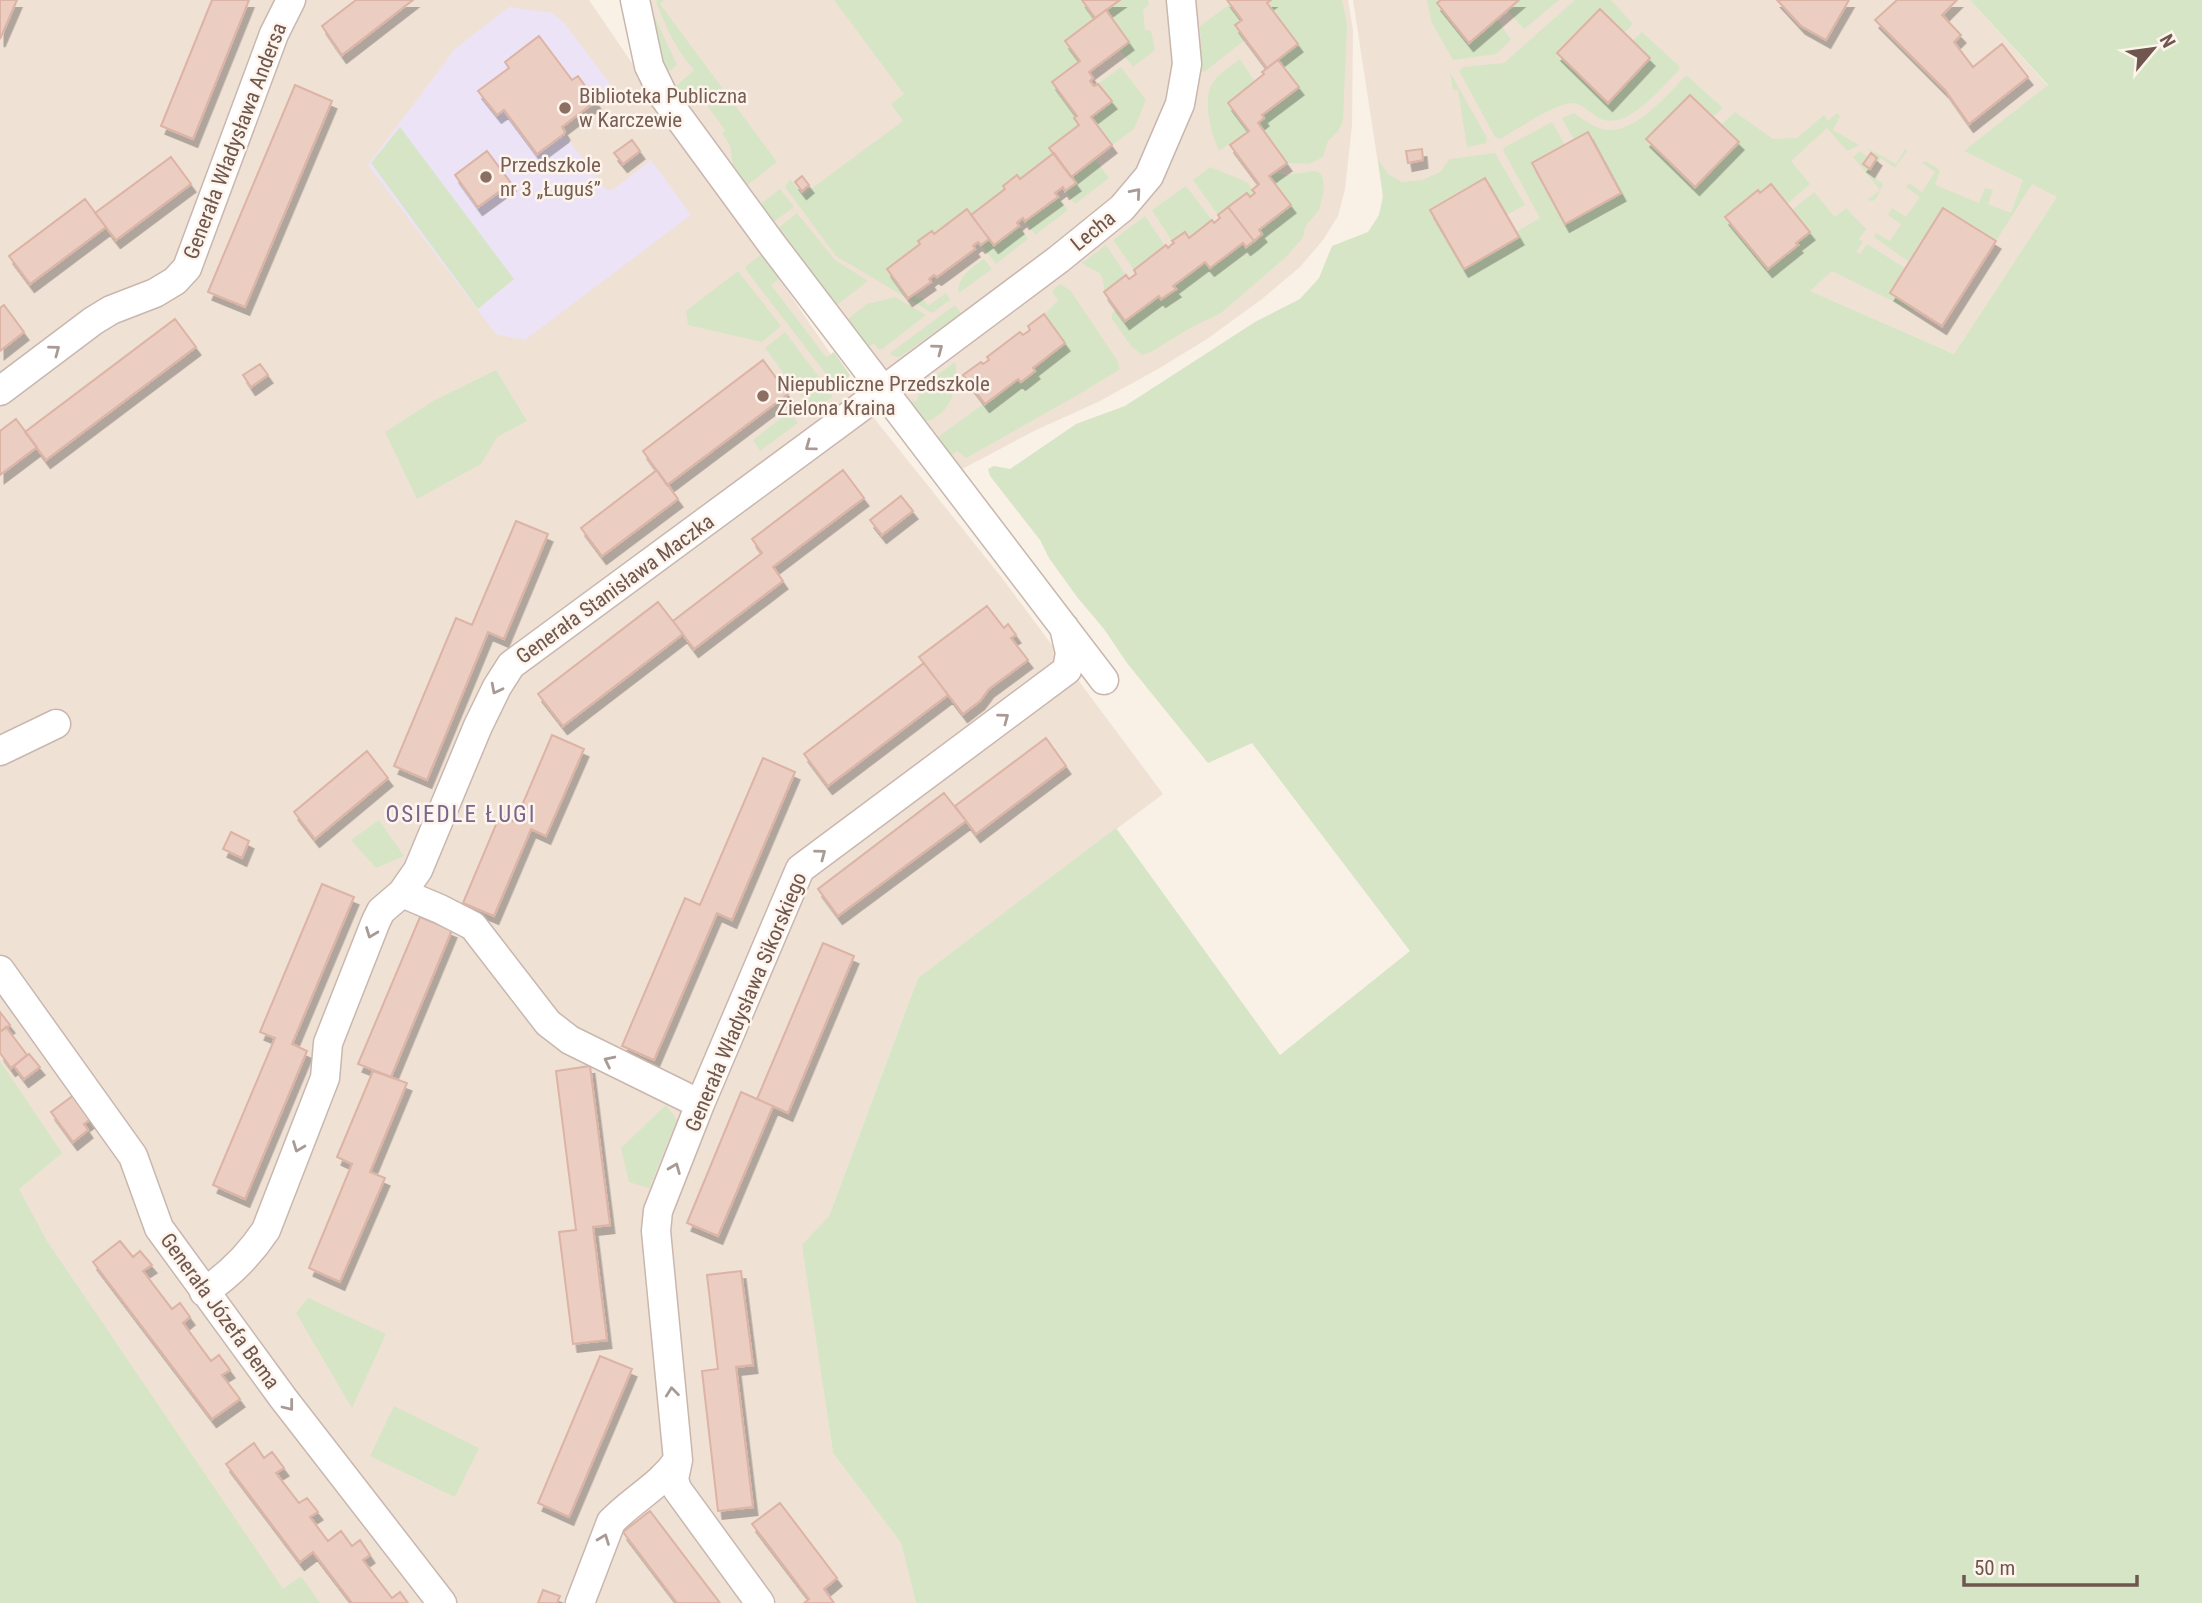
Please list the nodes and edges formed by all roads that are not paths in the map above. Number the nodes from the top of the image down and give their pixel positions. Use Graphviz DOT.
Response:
graph roads {
  1 [pos="291,0"];
  2 [pos="635,0"];
  3 [pos="1181,0"];
  4 [pos="883,389"];
  5 [pos="0,391"];
  6 [pos="1064,628"];
  7 [pos="1104,680"];
  8 [pos="56,724"];
  9 [pos="0,751"];
  10 [pos="402,893"];
  11 [pos="0,970"];
  12 [pos="701,1104"];
  13 [pos="204,1292"];
  14 [pos="678,1460"];
  15 [pos="442,1603"];
  16 [pos="580,1603"];
  17 [pos="760,1603"];
  5 -- 1 [label="street, Generała Władysława Andersa, one-way"];
  2 -- 4 [label="street, Generała Władysława Sikorskiego"];
  4 -- 3 [label="street, Lecha, one-way"];
  4 -- 6 [label="street, Generała Władysława Sikorskiego"];
  4 -- 10 [label="street, Generała Stanisława Maczka, one-way"];
  6 -- 7 [label="street, Generała Władysława Sikorskiego"];
  12 -- 6 [label="street, Generała Władysława Sikorskiego, one-way"];
  8 -- 9 [label="street"];
  12 -- 10 [label="street, one-way"];
  10 -- 13 [label="street, Generała Stanisława Maczka, one-way"];
  11 -- 13 [label="street, Generała Józefa Bema"];
  14 -- 12 [label="street, Generała Władysława Sikorskiego, one-way"];
  13 -- 15 [label="street, Generała Józefa Bema, one-way"];
  16 -- 14 [label="street, one-way"];
  14 -- 17 [label="street, Generała Władysława Sikorskiego"];
}
